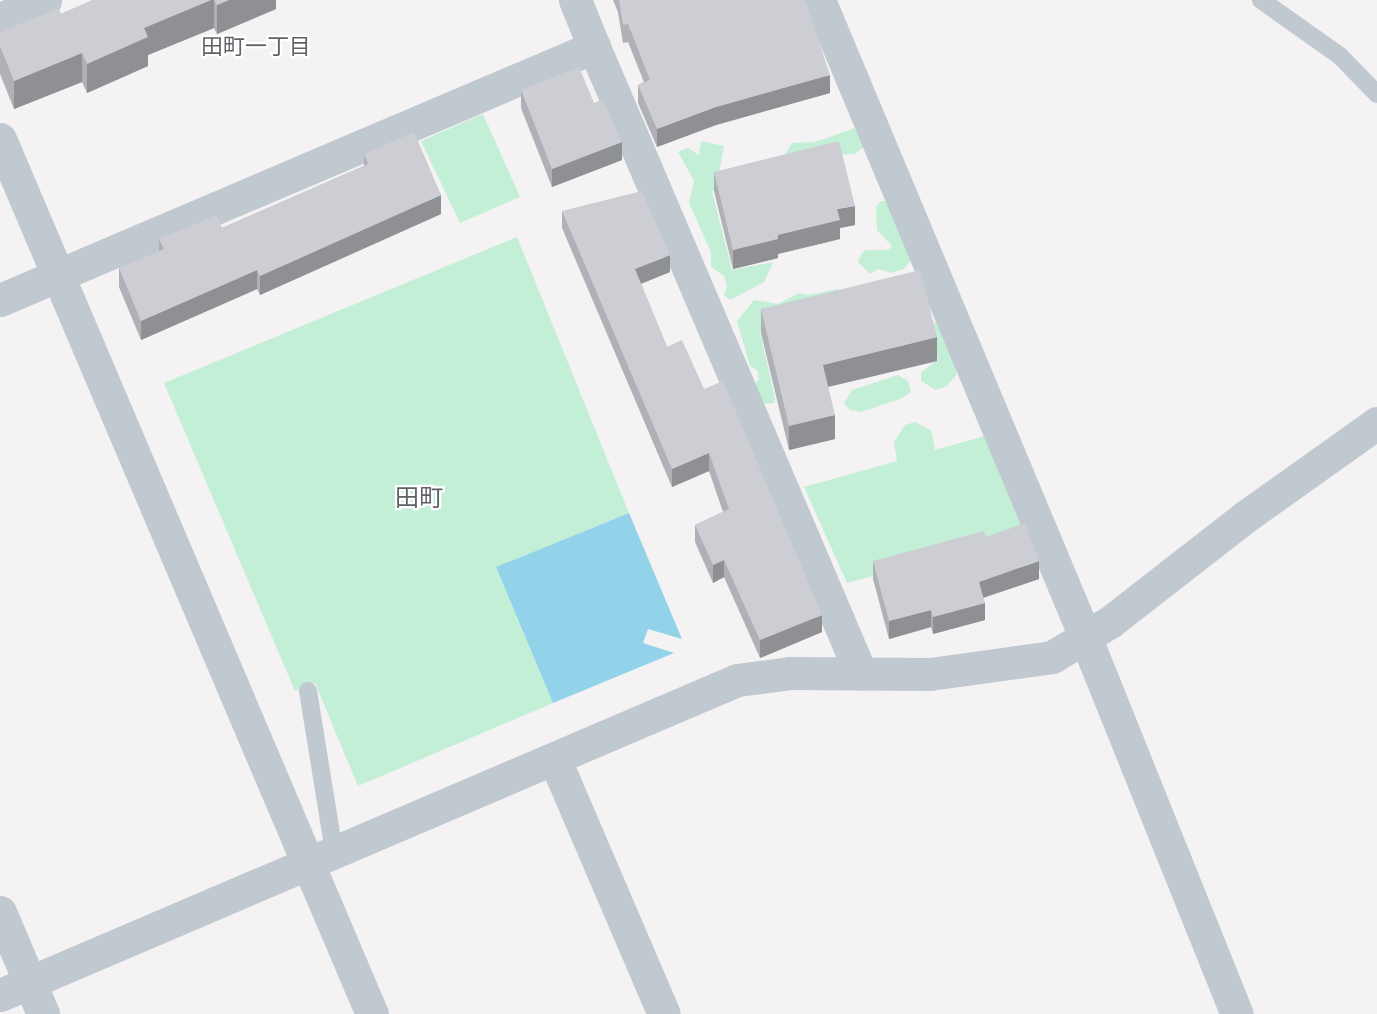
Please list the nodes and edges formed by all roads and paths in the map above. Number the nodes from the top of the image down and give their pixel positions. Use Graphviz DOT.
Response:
graph roads {
  1 [pos="45,0"];
  2 [pos="575,0"];
  3 [pos="819,0"];
  4 [pos="1261,0"];
  5 [pos="0,19"];
  6 [pos="594,47"];
  7 [pos="1377,94"];
  8 [pos="0,139"];
  9 [pos="59,276"];
  10 [pos="0,300"];
  11 [pos="1377,423"];
  12 [pos="1086,639"];
  13 [pos="861,674"];
  14 [pos="308,691"];
  15 [pos="555,760"];
  16 [pos="321,857"];
  17 [pos="0,912"];
  18 [pos="15,989"];
  19 [pos="43,1014"];
  20 [pos="372,1014"];
  21 [pos="664,1014"];
  22 [pos="1237,1014"];
  1 -- 5 [label="street"];
  2 -- 6 [label="street"];
  3 -- 12 [label="street"];
  4 -- 7 [label="lane"];
  6 -- 9 [label="street"];
  6 -- 13 [label="street"];
  8 -- 9 [label="street"];
  9 -- 10 [label="street"];
  9 -- 16 [label="street"];
  11 -- 12 [label="street"];
  12 -- 13 [label="street"];
  12 -- 22 [label="street"];
  13 -- 15 [label="street"];
  14 -- 16 [label="lane"];
  15 -- 16 [label="street"];
  15 -- 21 [label="street"];
  16 -- 18 [label="street"];
  16 -- 20 [label="street"];
  17 -- 18 [label="street"];
  18 -- 19 [label="street"];
}
